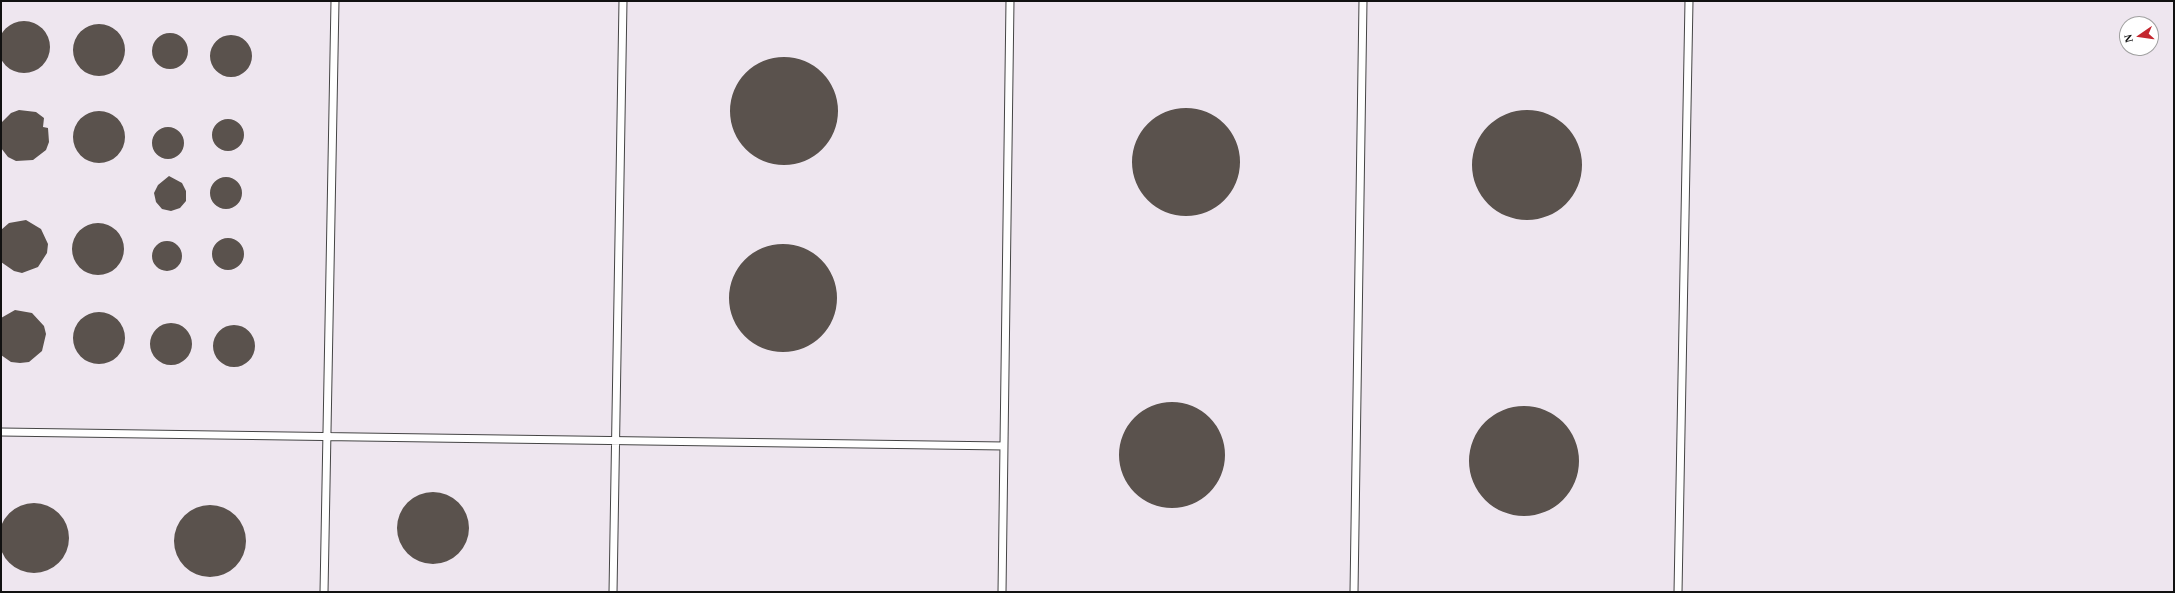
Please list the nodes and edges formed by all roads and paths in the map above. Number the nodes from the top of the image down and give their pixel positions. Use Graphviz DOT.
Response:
graph roads {
  1 [pos="335,1"];
  2 [pos="623,1"];
  3 [pos="1010,1"];
  4 [pos="1363,1"];
  5 [pos="1689,1"];
  6 [pos="1,432"];
  7 [pos="327,436"];
  8 [pos="616,441"];
  9 [pos="1004,446"];
  10 [pos="324,592"];
  11 [pos="613,592"];
  12 [pos="1002,592"];
  13 [pos="1354,592"];
  14 [pos="1678,592"];
  1 -- 7 [label="lane"];
  2 -- 8 [label="lane"];
  3 -- 9 [label="lane"];
  4 -- 13 [label="lane"];
  5 -- 14 [label="lane"];
  6 -- 7 [label="lane"];
  7 -- 8 [label="lane"];
  7 -- 10 [label="lane"];
  8 -- 9 [label="lane"];
  8 -- 11 [label="lane"];
  9 -- 12 [label="lane"];
}
